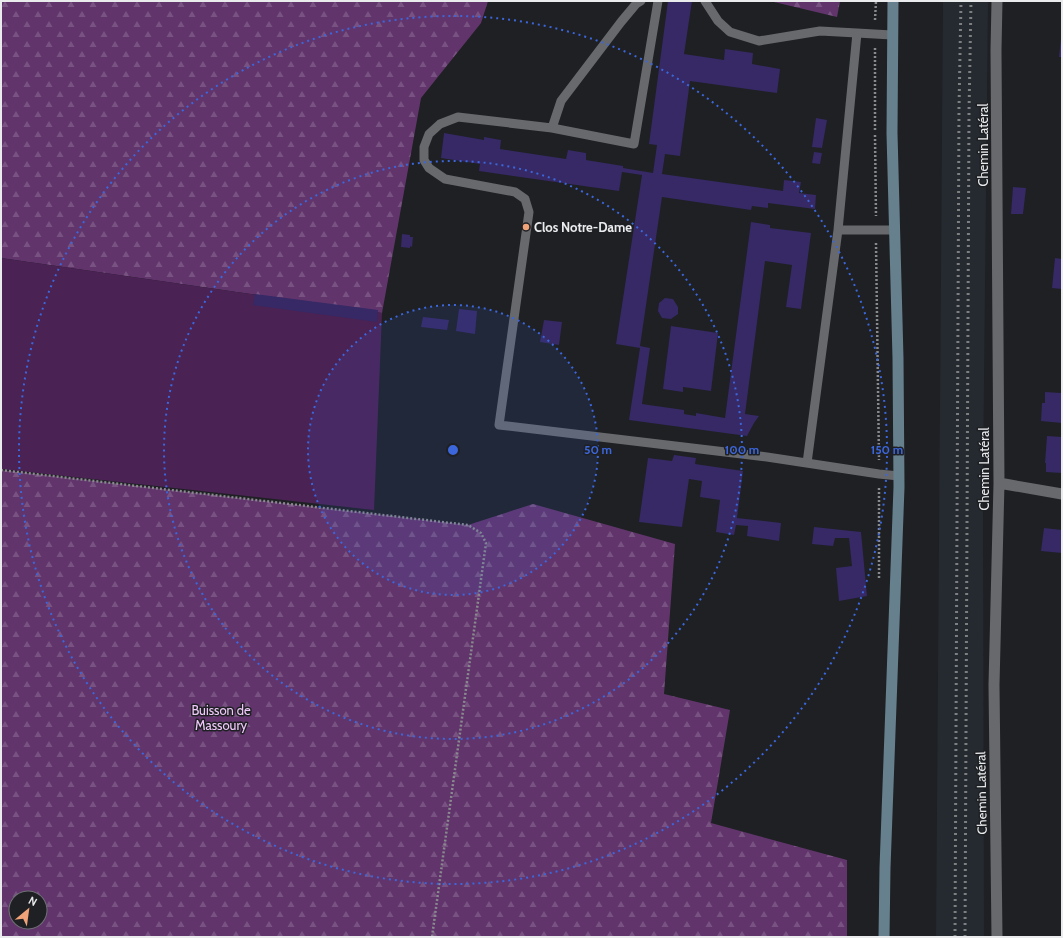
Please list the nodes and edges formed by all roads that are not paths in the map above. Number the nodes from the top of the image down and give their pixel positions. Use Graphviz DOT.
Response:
graph roads {
  1 [pos="641,1"];
  2 [pos="658,1"];
  3 [pos="705,1"];
  4 [pos="893,1"];
  5 [pos="997,1"];
  6 [pos="857,33"];
  7 [pos="892,35"];
  8 [pos="552,128"];
  9 [pos="838,230"];
  10 [pos="895,230"];
  11 [pos="807,463"];
  12 [pos="899,476"];
  13 [pos="999,483"];
  14 [pos="1062,494"];
  15 [pos="884,937"];
  16 [pos="997,937"];
  1 -- 8 [label="lane"];
  2 -- 8 [label="lane"];
  3 -- 6 [label="lane"];
  4 -- 7 [label="main road"];
  5 -- 13 [label="street, Chemin Latéral"];
  6 -- 7 [label="lane"];
  6 -- 9 [label="lane"];
  7 -- 10 [label="main road"];
  8 -- 11 [label="lane"];
  9 -- 10 [label="lane"];
  9 -- 11 [label="lane"];
  10 -- 12 [label="main road"];
  11 -- 12 [label="lane"];
  12 -- 15 [label="main road"];
  13 -- 14 [label="street"];
  13 -- 16 [label="street, Chemin Latéral"];
}
